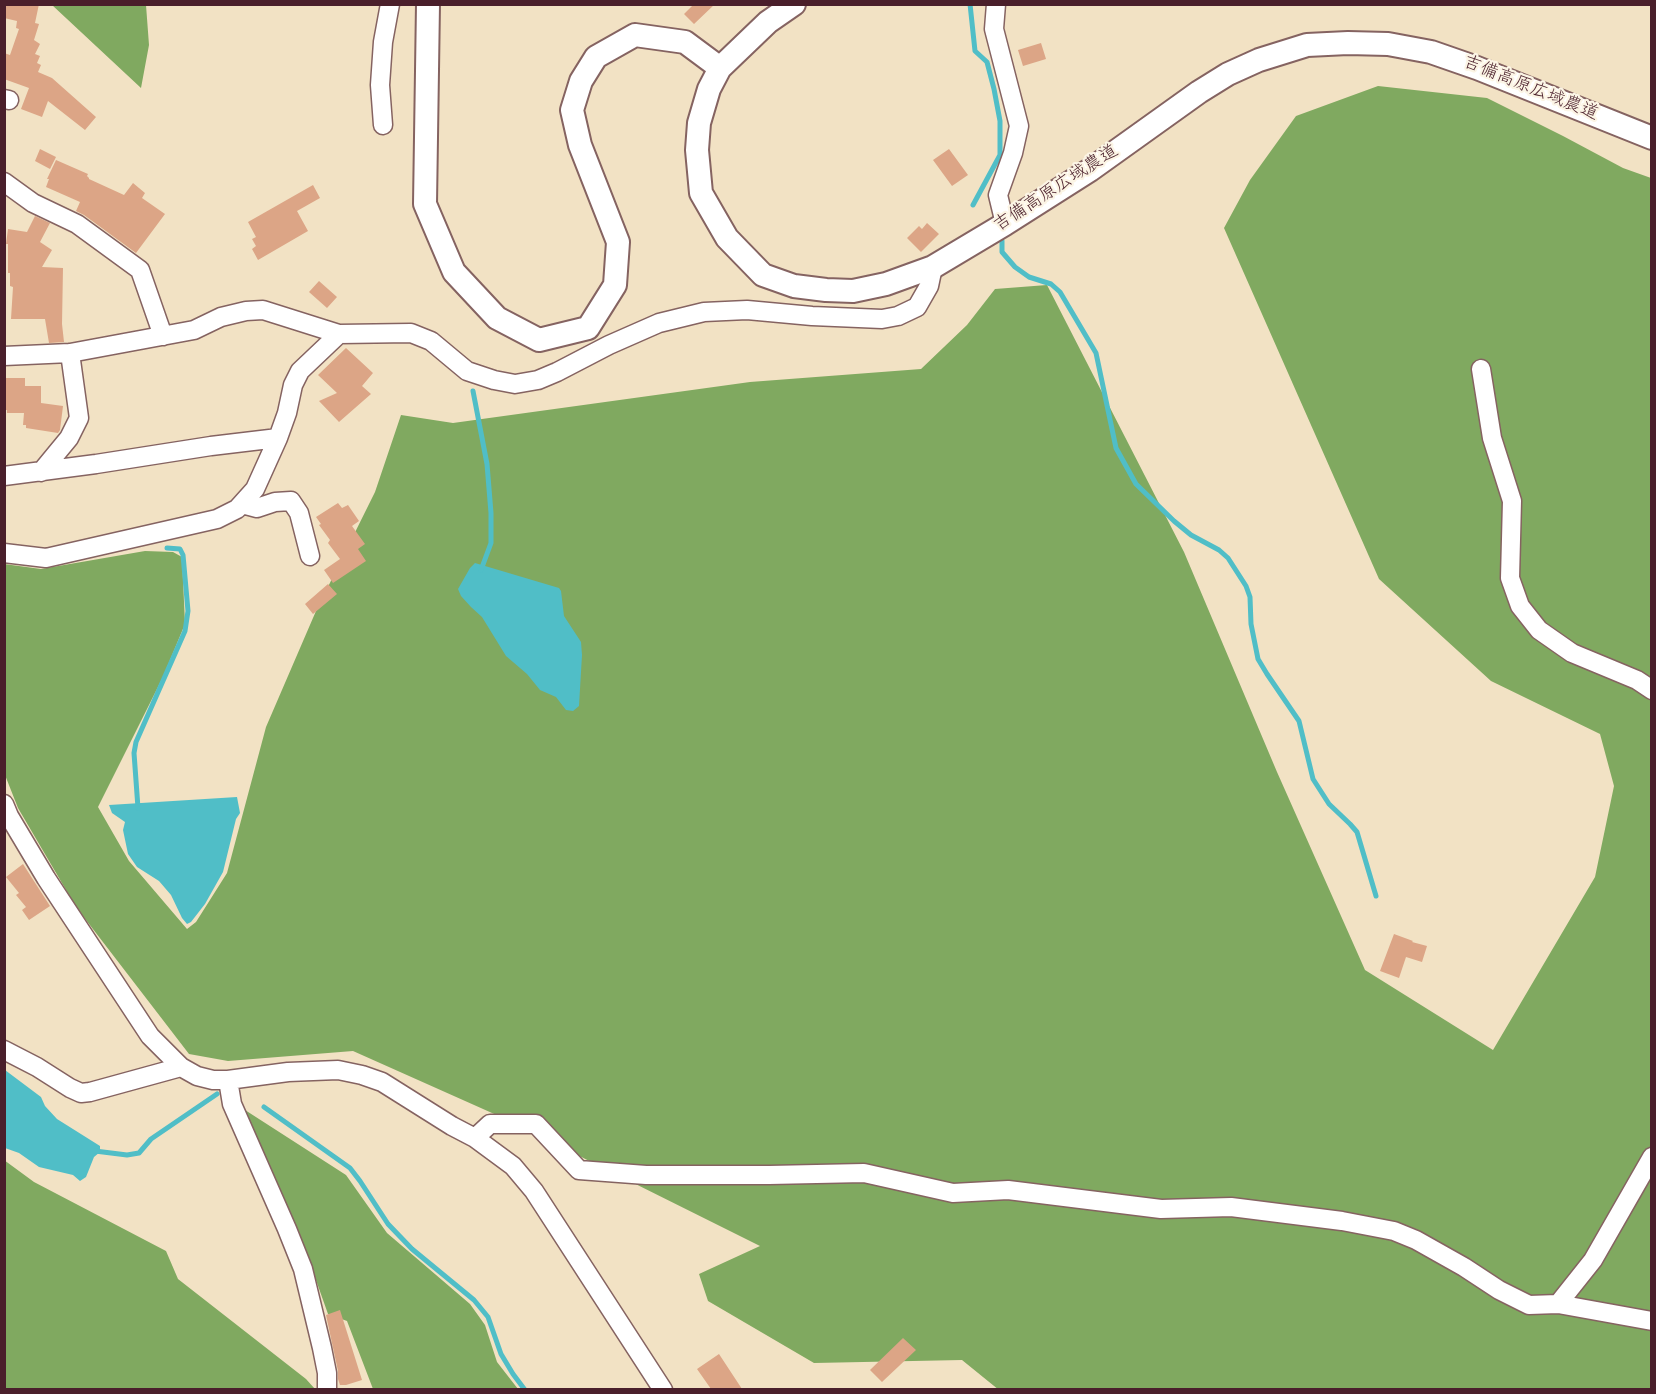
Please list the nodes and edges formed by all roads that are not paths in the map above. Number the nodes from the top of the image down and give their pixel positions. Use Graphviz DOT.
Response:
graph roads {
  1 [pos="390,4"];
  2 [pos="428,4"];
  3 [pos="794,4"];
  4 [pos="996,4"];
  5 [pos="720,68"];
  6 [pos="383,125"];
  7 [pos="1652,138"];
  8 [pos="4,182"];
  9 [pos="1005,224"];
  10 [pos="933,267"];
  11 [pos="339,334"];
  12 [pos="164,336"];
  13 [pos="70,353"];
  14 [pos="4,356"];
  15 [pos="1481,369"];
  16 [pos="278,438"];
  17 [pos="41,472"];
  18 [pos="4,477"];
  19 [pos="242,504"];
  20 [pos="4,553"];
  21 [pos="310,556"];
  22 [pos="1652,690"];
  23 [pos="4,804"];
  24 [pos="4,1050"];
  25 [pos="181,1066"];
  26 [pos="228,1080"];
  27 [pos="475,1138"];
  28 [pos="1652,1157"];
  29 [pos="1558,1304"];
  30 [pos="1652,1321"];
  31 [pos="327,1389"];
  32 [pos="663,1389"];
  1 -- 6 [label="street"];
  2 -- 5 [label="street"];
  3 -- 5 [label="street, 吉備高原広域農道"];
  4 -- 9 [label="street"];
  5 -- 10 [label="street, 吉備高原広域農道"];
  7 -- 9 [label="street, 吉備高原広域農道"];
  8 -- 12 [label="street"];
  9 -- 10 [label="street, 吉備高原広域農道"];
  10 -- 11 [label="street"];
  11 -- 12 [label="street"];
  11 -- 16 [label="street"];
  12 -- 13 [label="street"];
  13 -- 14 [label="street"];
  13 -- 17 [label="street"];
  15 -- 22 [label="street"];
  16 -- 17 [label="street"];
  16 -- 19 [label="street"];
  17 -- 18 [label="street"];
  19 -- 20 [label="street"];
  19 -- 21 [label="street"];
  23 -- 25 [label="street"];
  24 -- 25 [label="street"];
  25 -- 26 [label="street"];
  26 -- 27 [label="street"];
  26 -- 31 [label="street"];
  27 -- 29 [label="street"];
  27 -- 32 [label="street"];
  28 -- 29 [label="street"];
  29 -- 30 [label="street"];
}
